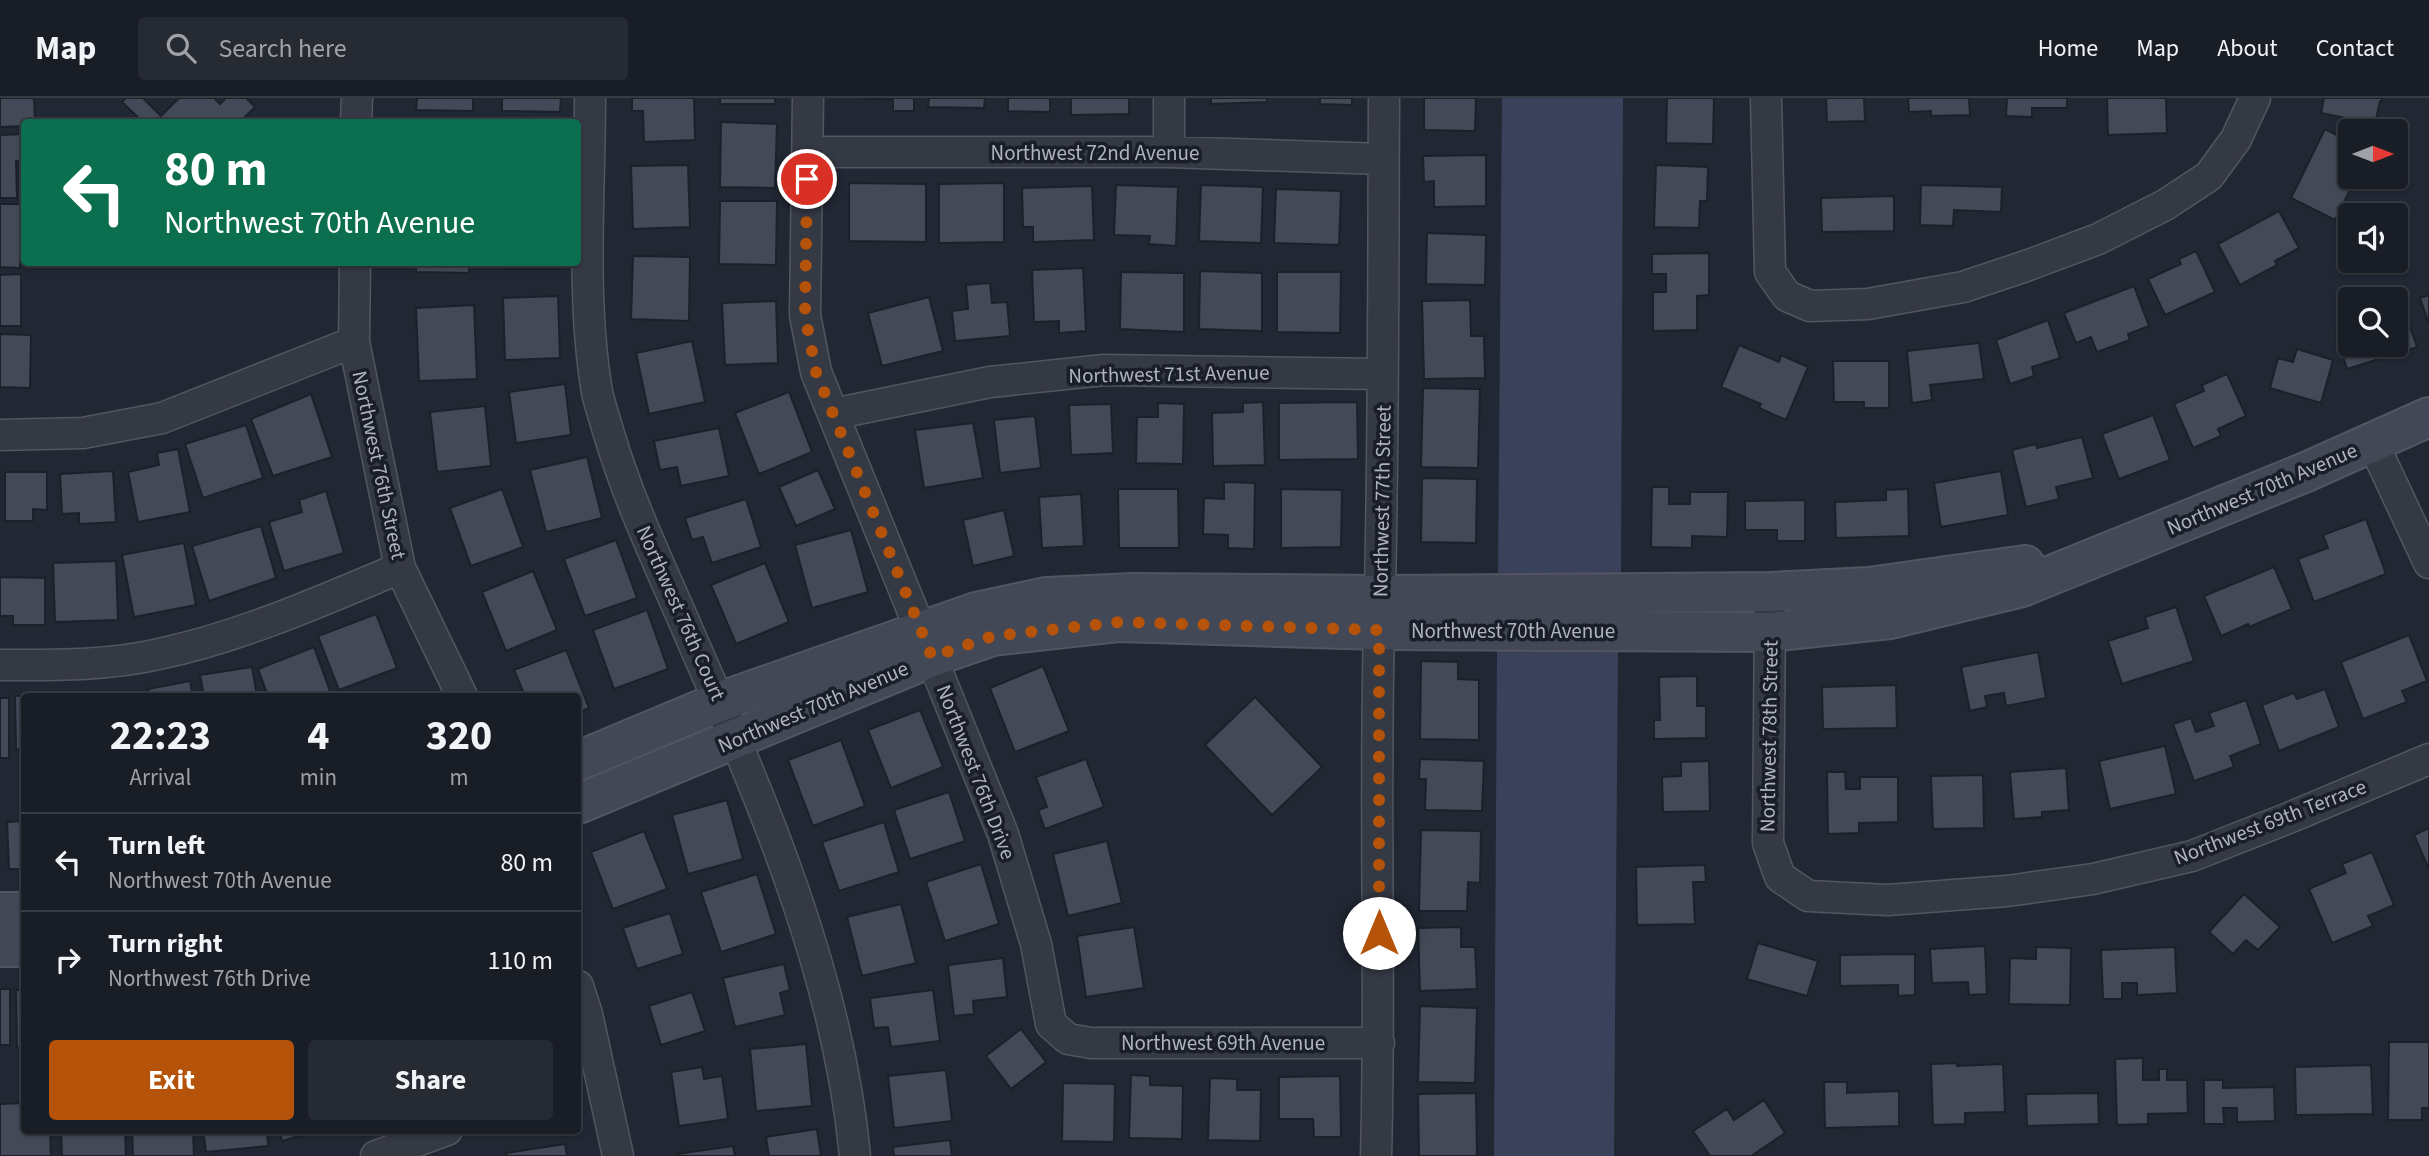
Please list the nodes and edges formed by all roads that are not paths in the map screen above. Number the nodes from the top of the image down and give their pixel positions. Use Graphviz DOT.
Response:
graph roads {
  1 [pos="357,98"];
  2 [pos="590,98"];
  3 [pos="808,98"];
  4 [pos="1169,98"];
  5 [pos="1384,98"];
  6 [pos="1766,98"];
  7 [pos="2255,98"];
  8 [pos="356,119"];
  9 [pos="808,152"];
  10 [pos="1169,152"];
  11 [pos="1383,159"];
  12 [pos="355,266"];
  13 [pos="354,342"];
  14 [pos="1383,374"];
  15 [pos="833,414"];
  16 [pos="2429,417"];
  17 [pos="0,435"];
  18 [pos="2372,441"];
  19 [pos="2093,558"];
  20 [pos="2429,564"];
  21 [pos="400,568"];
  22 [pos="1770,593"];
  23 [pos="1380,612"];
  24 [pos="1770,632"];
  25 [pos="927,645"];
  26 [pos="0,665"];
  27 [pos="461,693"];
  28 [pos="719,702"];
  29 [pos="736,738"];
  30 [pos="2429,759"];
  31 [pos="581,760"];
  32 [pos="581,803"];
  33 [pos="1780,877"];
  34 [pos="0,912"];
  35 [pos="21,912"];
  36 [pos="0,947"];
  37 [pos="21,947"];
  38 [pos="581,995"];
  39 [pos="1068,1039"];
  40 [pos="1379,1043"];
  41 [pos="589,1079"];
  42 [pos="436,1134"];
  43 [pos="376,1156"];
  44 [pos="618,1156"];
  45 [pos="855,1156"];
  46 [pos="1376,1156"];
  1 -- 8 [label="street"];
  2 -- 28 [label="street, Northwest 76th Court"];
  3 -- 9 [label="street, Northwest 76th Drive"];
  4 -- 10 [label="street"];
  5 -- 11 [label="street, Northwest 77th Street"];
  6 -- 7 [label="street"];
  9 -- 10 [label="street, Northwest 72nd Avenue"];
  9 -- 15 [label="street, Northwest 76th Drive"];
  10 -- 11 [label="street, Northwest 72nd Avenue"];
  11 -- 14 [label="street, Northwest 77th Street"];
  12 -- 13 [label="street, Northwest 76th Street"];
  13 -- 17 [label="street"];
  13 -- 21 [label="street, Northwest 76th Street"];
  14 -- 15 [label="street, Northwest 71st Avenue"];
  14 -- 23 [label="street, Northwest 77th Street"];
  15 -- 25 [label="street, Northwest 76th Drive"];
  16 -- 18 [label="street, Northwest 70th Avenue"];
  18 -- 19 [label="street, Northwest 70th Avenue"];
  18 -- 20 [label="street"];
  19 -- 22 [label="street, Northwest 70th Avenue"];
  19 -- 24 [label="street, Northwest 70th Avenue"];
  21 -- 26 [label="street"];
  21 -- 27 [label="street, Northwest 76th Street"];
  22 -- 23 [label="street, Northwest 70th Avenue"];
  22 -- 24 [label="street, Northwest 78th Street"];
  23 -- 24 [label="street, Northwest 70th Avenue"];
  23 -- 25 [label="street, Northwest 70th Avenue"];
  23 -- 40 [label="street, Northwest 77th Street"];
  24 -- 33 [label="street, Northwest 78th Street"];
  25 -- 28 [label="street, Northwest 70th Avenue"];
  25 -- 29 [label="street, Northwest 70th Avenue"];
  25 -- 39 [label="street, Northwest 76th Drive"];
  28 -- 29 [label="street, Northwest 76th Court"];
  28 -- 31 [label="street, Northwest 70th Avenue"];
  29 -- 32 [label="street, Northwest 70th Avenue"];
  29 -- 45 [label="street, Northwest 76th Court"];
  30 -- 33 [label="street, Northwest 69th Terrace"];
  34 -- 35 [label="street"];
  36 -- 37 [label="street"];
  38 -- 41 [label="street"];
  39 -- 40 [label="street, Northwest 69th Avenue"];
  40 -- 46 [label="street, Northwest 77th Street"];
  41 -- 44 [label="street"];
  42 -- 43 [label="street"];
}
